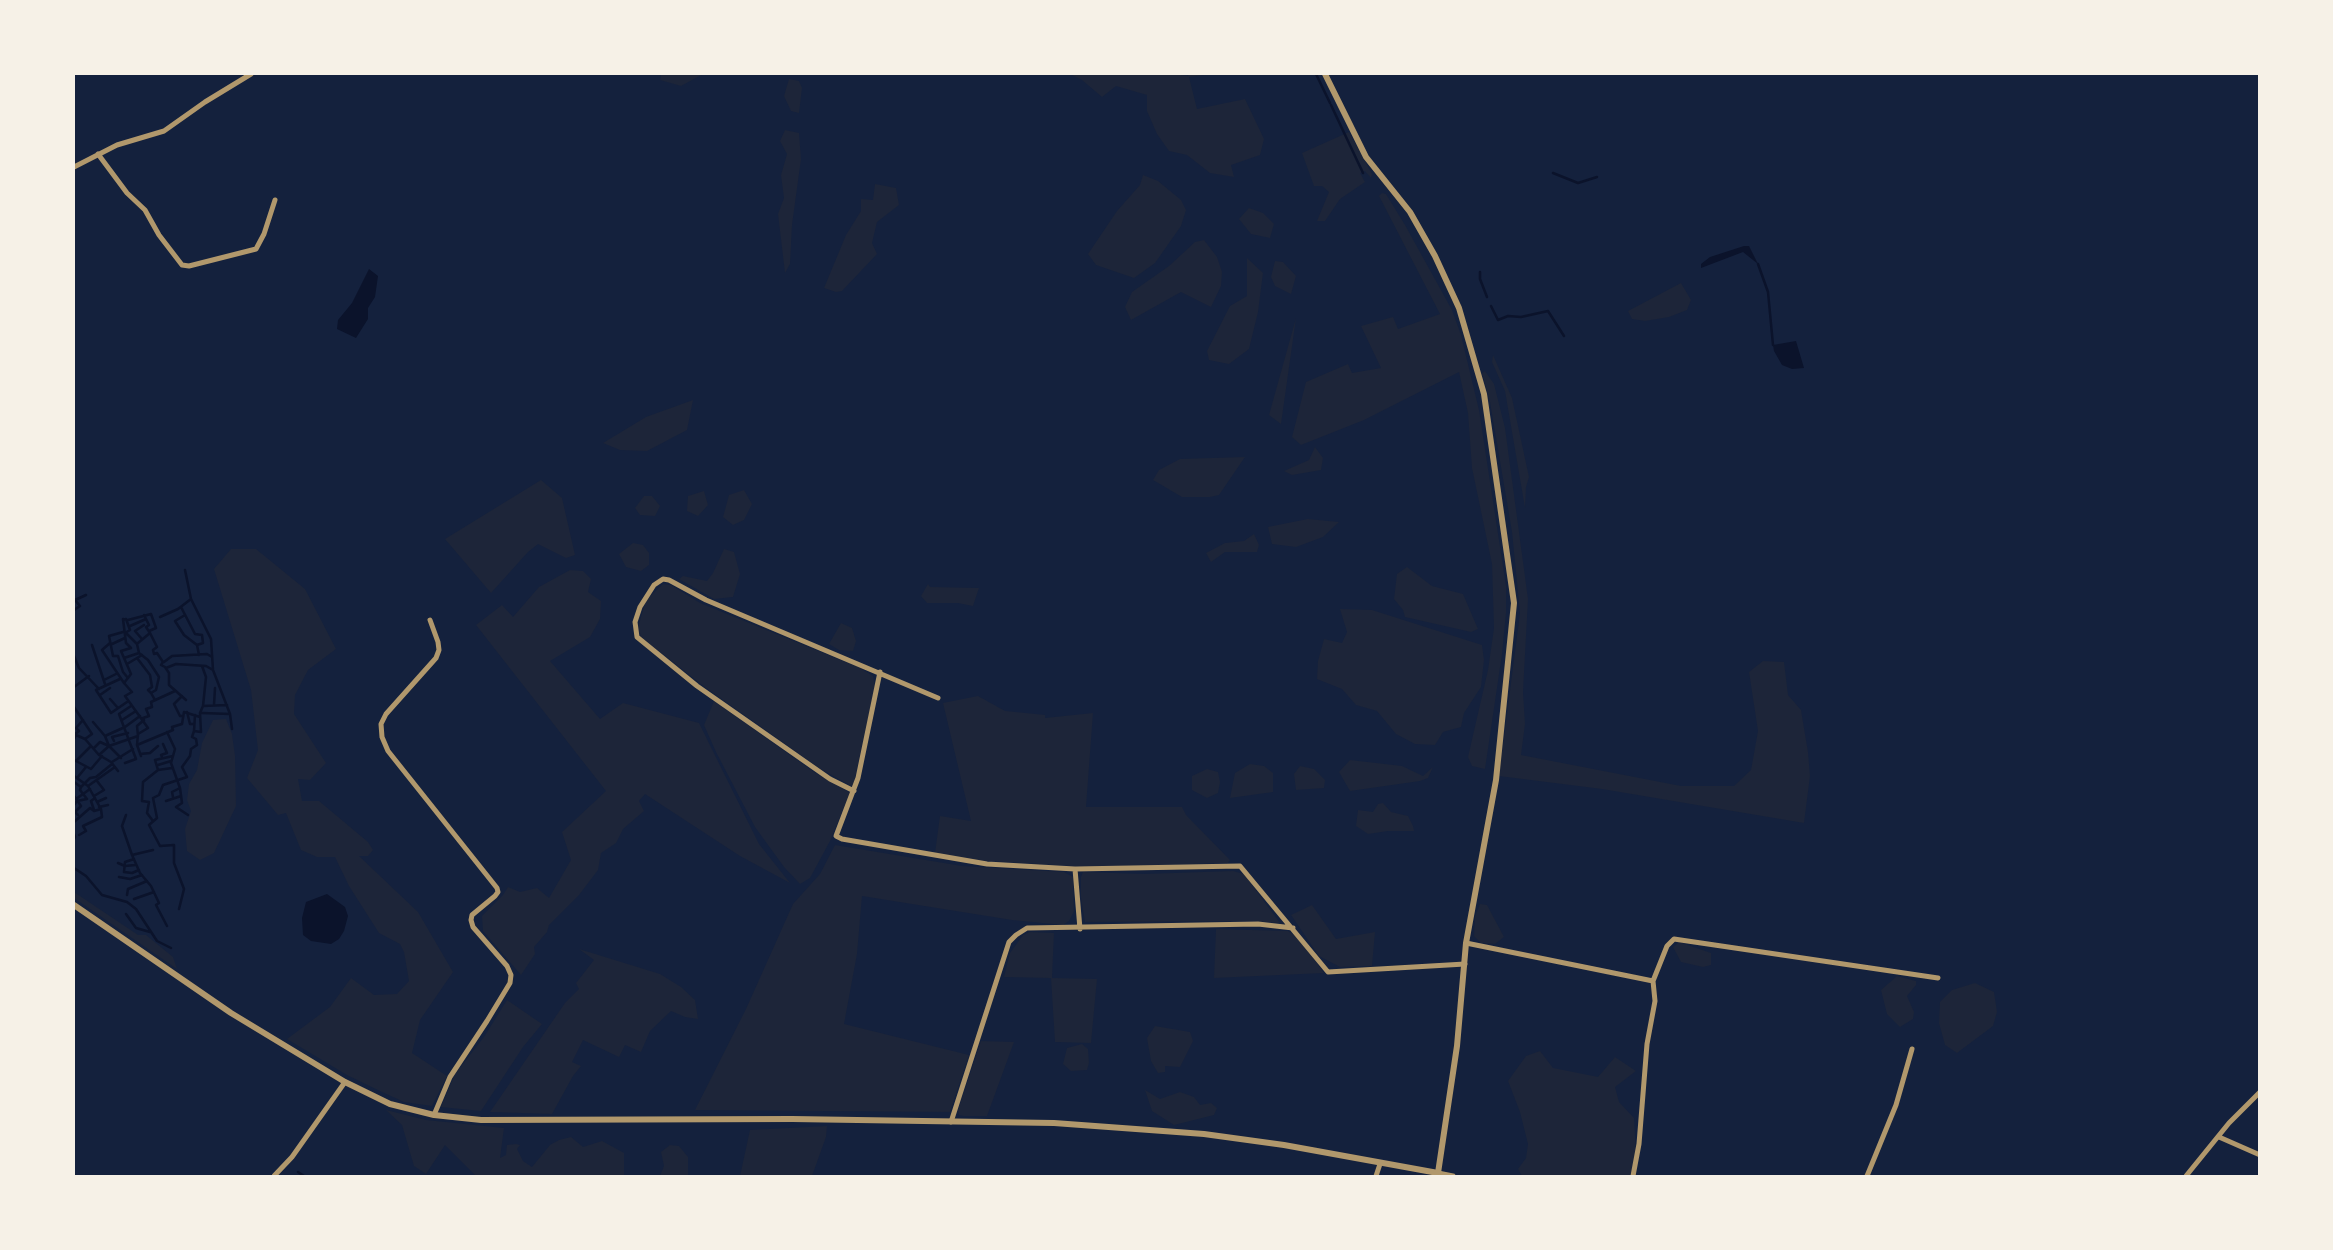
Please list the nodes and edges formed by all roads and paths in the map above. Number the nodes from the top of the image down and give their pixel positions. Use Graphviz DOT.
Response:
graph roads {
  1 [pos="251,74"];
  2 [pos="1325,74"];
  3 [pos="98,154"];
  4 [pos="74,167"];
  5 [pos="275,200"];
  6 [pos="430,620"];
  7 [pos="880,672"];
  8 [pos="939,698"];
  9 [pos="854,791"];
  10 [pos="1075,869"];
  11 [pos="74,905"];
  12 [pos="1293,928"];
  13 [pos="1080,929"];
  14 [pos="1466,943"];
  15 [pos="1465,964"];
  16 [pos="1938,978"];
  17 [pos="1653,981"];
  18 [pos="1912,1049"];
  19 [pos="345,1083"];
  20 [pos="2259,1092"];
  21 [pos="434,1115"];
  22 [pos="951,1122"];
  23 [pos="2219,1137"];
  24 [pos="2259,1155"];
  25 [pos="1380,1164"];
  26 [pos="1438,1173"];
  27 [pos="274,1177"];
  28 [pos="1376,1177"];
  29 [pos="1453,1177"];
  30 [pos="1633,1177"];
  31 [pos="1867,1177"];
  32 [pos="2186,1177"];
  1 -- 3 [label="street"];
  2 -- 14 [label="street"];
  3 -- 4 [label="street"];
  3 -- 5 [label="street"];
  6 -- 21 [label="street"];
  7 -- 8 [label="street"];
  7 -- 9 [label="street"];
  7 -- 9 [label="street"];
  9 -- 10 [label="street"];
  10 -- 12 [label="street"];
  10 -- 13 [label="street"];
  11 -- 19 [label="street"];
  12 -- 13 [label="street"];
  12 -- 15 [label="street"];
  13 -- 22 [label="street"];
  14 -- 15 [label="street"];
  14 -- 17 [label="street"];
  15 -- 26 [label="street"];
  16 -- 17 [label="street"];
  17 -- 30 [label="street"];
  18 -- 31 [label="street"];
  19 -- 21 [label="street"];
  19 -- 27 [label="street"];
  20 -- 23 [label="street"];
  21 -- 22 [label="street"];
  22 -- 25 [label="street"];
  23 -- 24 [label="street"];
  23 -- 32 [label="street"];
  25 -- 26 [label="street"];
  25 -- 28 [label="street"];
  26 -- 29 [label="street"];
}
